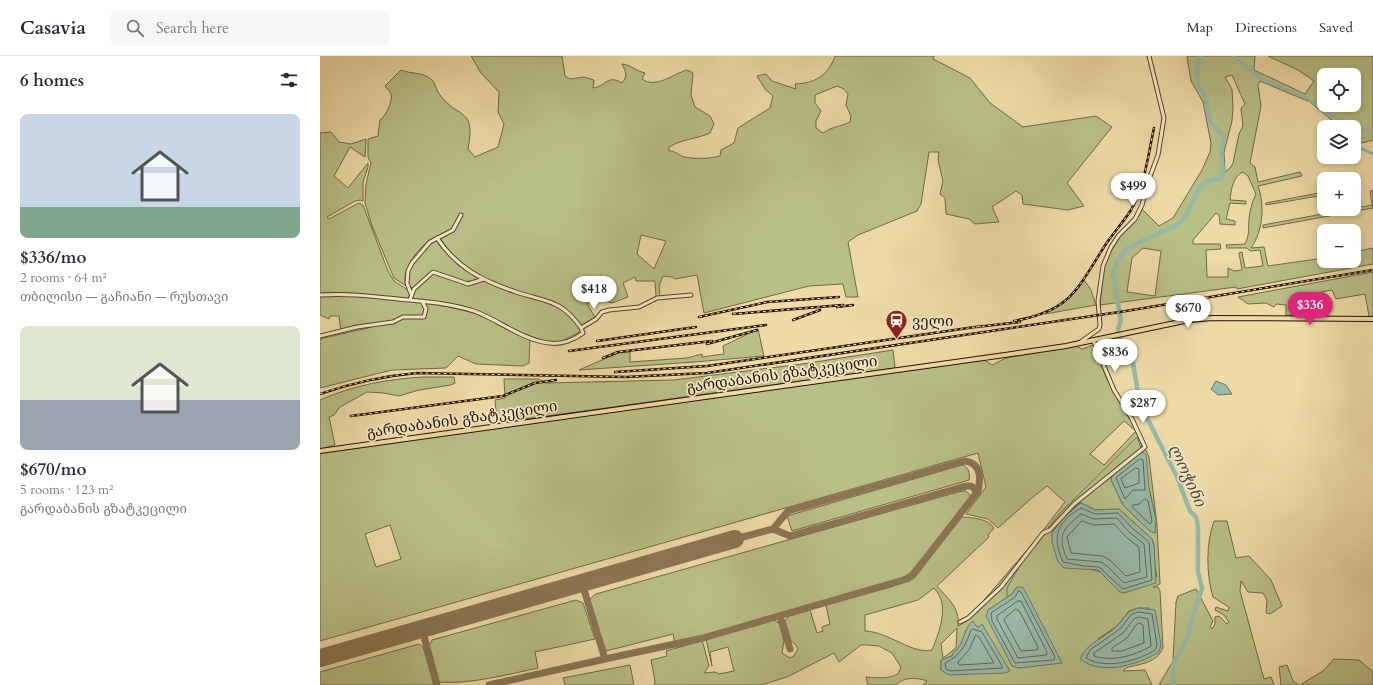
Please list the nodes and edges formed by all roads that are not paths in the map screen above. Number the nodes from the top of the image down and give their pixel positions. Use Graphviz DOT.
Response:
graph roads {
  1 [pos="1149,56"];
  2 [pos="461,215"];
  3 [pos="437,238"];
  4 [pos="484,279"];
  5 [pos="320,294"];
  6 [pos="412,294"];
  7 [pos="691,295"];
  8 [pos="410,300"];
  9 [pos="422,301"];
  10 [pos="1373,319"];
  11 [pos="581,328"];
  12 [pos="320,336"];
  13 [pos="1093,340"];
  14 [pos="1079,343"];
  15 [pos="320,451"];
  16 [pos="960,622"];
  1 -- 14 [label="street"];
  2 -- 3 [label="street"];
  3 -- 4 [label="street"];
  3 -- 6 [label="street"];
  4 -- 6 [label="street"];
  4 -- 11 [label="street"];
  5 -- 8 [label="street"];
  6 -- 8 [label="street"];
  7 -- 11 [label="street"];
  8 -- 9 [label="street"];
  9 -- 11 [label="street"];
  9 -- 12 [label="street"];
  10 -- 13 [label="main road, გარდაბანის გზატკეცილი"];
  13 -- 14 [label="main road, გარდაბანის გზატკეცილი"];
  13 -- 16 [label="street"];
  14 -- 15 [label="main road, გარდაბანის გზატკეცილი"];
}
